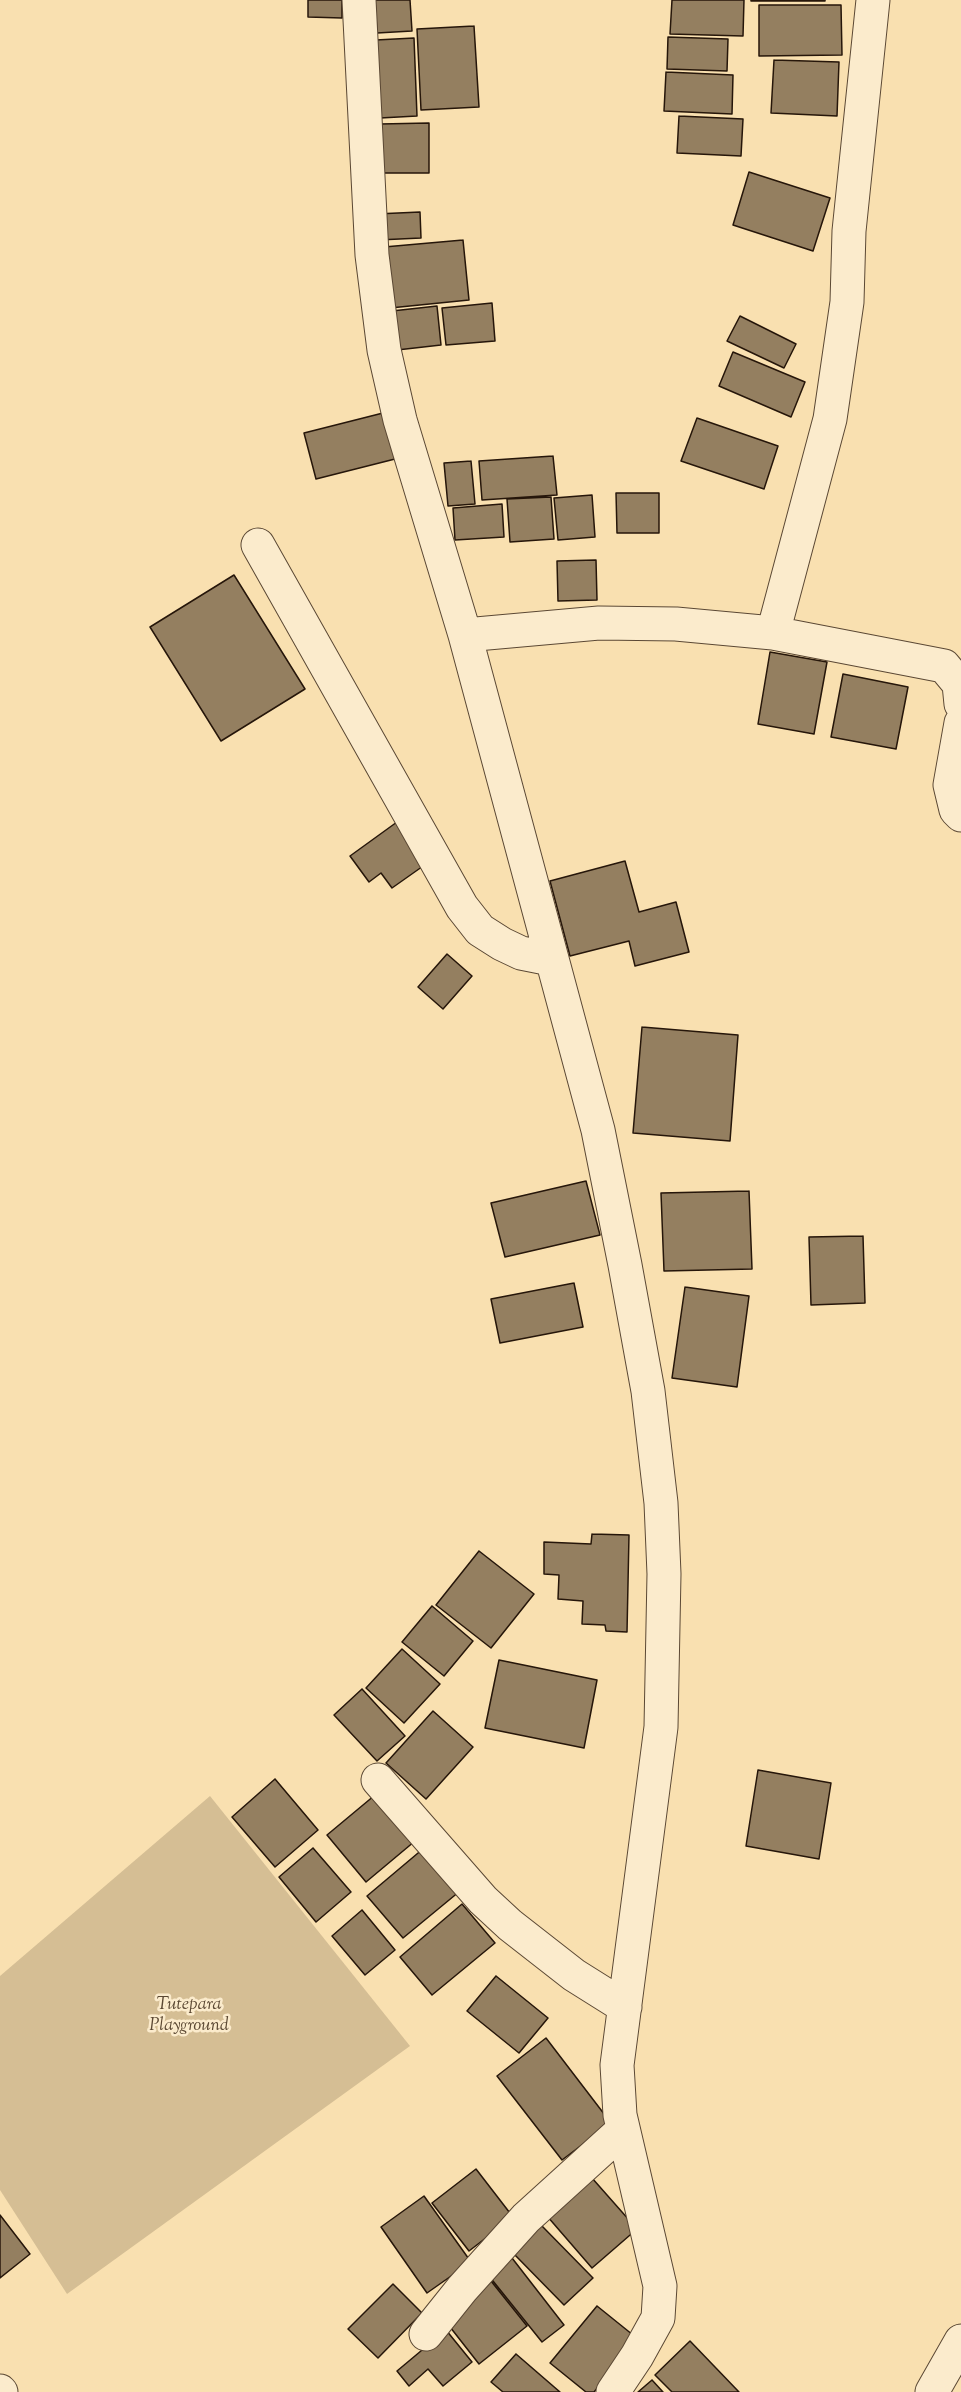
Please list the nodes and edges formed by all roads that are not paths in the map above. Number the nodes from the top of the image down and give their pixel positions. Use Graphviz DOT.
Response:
graph roads {
  1 [pos="358,0"];
  2 [pos="873,0"];
  3 [pos="258,546"];
  4 [pos="773,633"];
  5 [pos="465,635"];
  6 [pos="961,704"];
  7 [pos="961,723"];
  8 [pos="961,815"];
  9 [pos="550,959"];
  10 [pos="378,1780"];
  11 [pos="625,2007"];
  12 [pos="623,2130"];
  13 [pos="426,2334"];
  14 [pos="961,2341"];
  15 [pos="613,2392"];
  16 [pos="932,2392"];
  1 -- 5 [label="street"];
  2 -- 4 [label="street"];
  3 -- 9 [label="street"];
  4 -- 5 [label="street"];
  4 -- 6 [label="street"];
  5 -- 9 [label="street"];
  7 -- 8 [label="street"];
  9 -- 11 [label="street"];
  10 -- 11 [label="street"];
  11 -- 12 [label="street"];
  12 -- 13 [label="street"];
  12 -- 15 [label="street"];
  14 -- 16 [label="street"];
}
